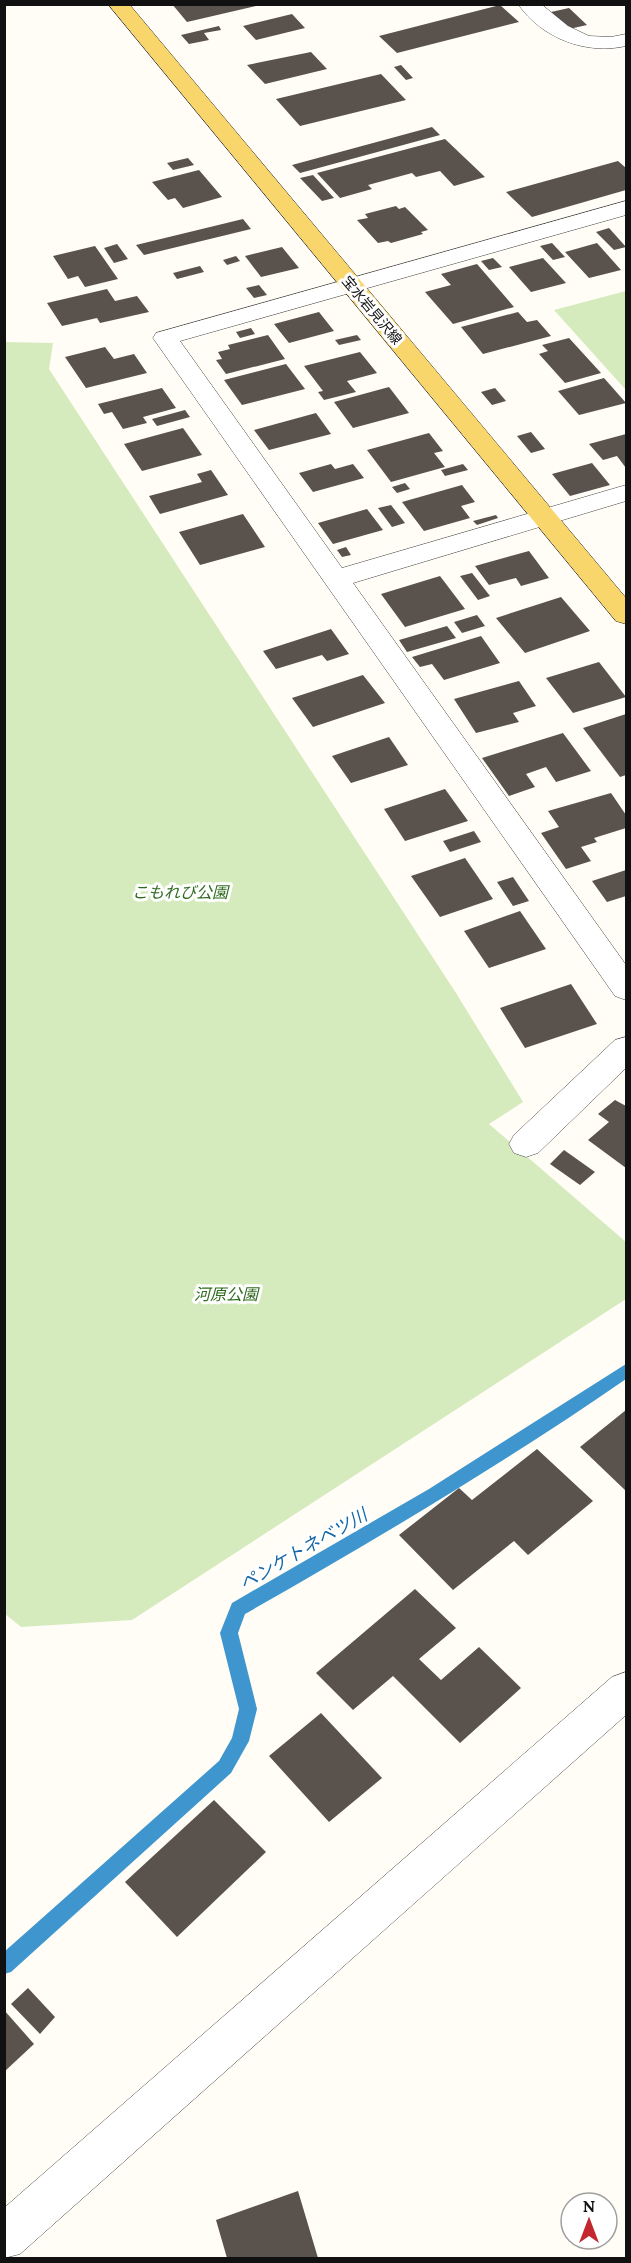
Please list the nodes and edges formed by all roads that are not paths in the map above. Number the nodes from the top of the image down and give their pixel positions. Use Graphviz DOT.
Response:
graph roads {
  1 [pos="118,4"];
  2 [pos="528,4"];
  3 [pos="619,42"];
  4 [pos="627,60"];
  5 [pos="627,208"];
  6 [pos="352,286"];
  7 [pos="627,493"];
  8 [pos="547,519"];
  9 [pos="336,579"];
  10 [pos="627,615"];
  11 [pos="627,987"];
  12 [pos="627,1049"];
  13 [pos="526,1144"];
  14 [pos="627,1690"];
  15 [pos="4,2238"];
  1 -- 6 [label="main road, 宝水岩見沢線"];
  2 -- 3 [label="street"];
  3 -- 4 [label="street"];
  5 -- 6 [label="street"];
  6 -- 8 [label="main road, 宝水岩見沢線"];
  6 -- 9 [label="street"];
  7 -- 8 [label="street"];
  8 -- 9 [label="street"];
  8 -- 10 [label="main road, 宝水岩見沢線"];
  9 -- 11 [label="street"];
  12 -- 13 [label="street"];
  14 -- 15 [label="street"];
}
